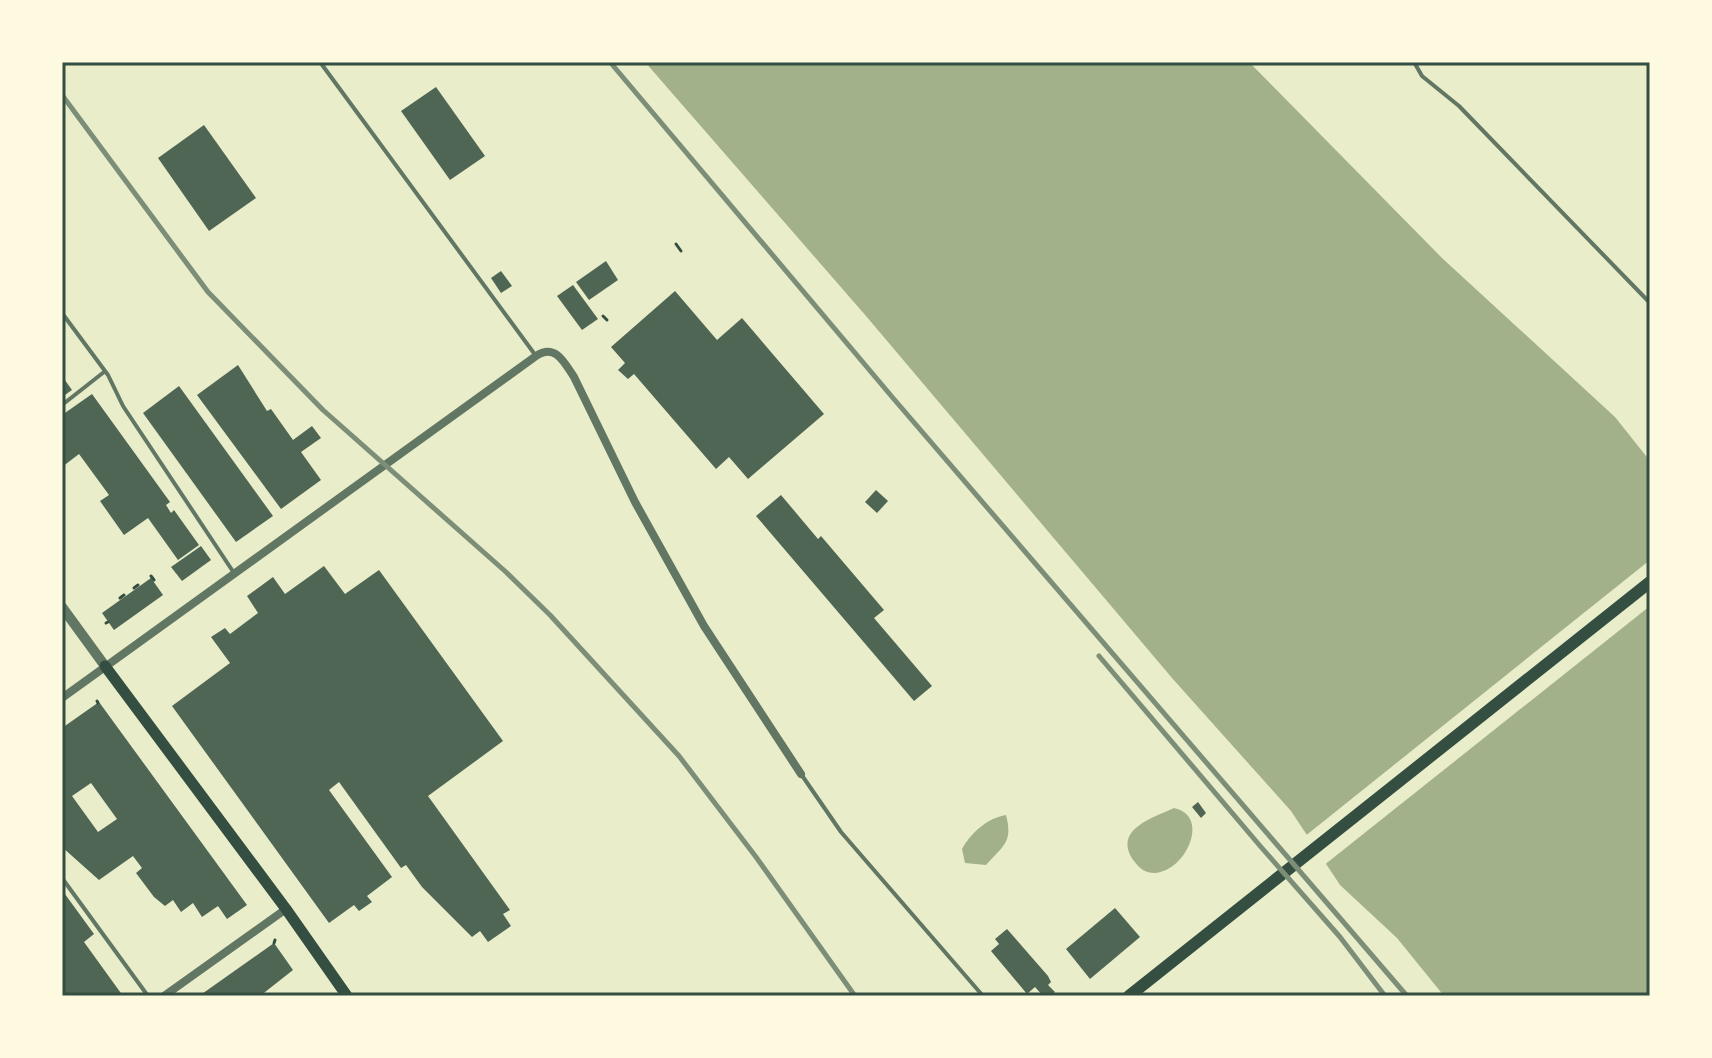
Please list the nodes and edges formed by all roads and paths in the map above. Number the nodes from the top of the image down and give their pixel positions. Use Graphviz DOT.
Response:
graph roads {
  1 [pos="320,62"];
  2 [pos="1414,62"];
  3 [pos="676,244"];
  4 [pos="681,251"];
  5 [pos="1650,303"];
  6 [pos="62,313"];
  7 [pos="603,316"];
  8 [pos="607,320"];
  9 [pos="536,356"];
  10 [pos="105,372"];
  11 [pos="62,405"];
  12 [pos="234,573"];
  13 [pos="1650,582"];
  14 [pos="124,595"];
  15 [pos="120,598"];
  16 [pos="62,607"];
  17 [pos="105,666"];
  18 [pos="62,698"];
  19 [pos="801,774"];
  20 [pos="62,878"];
  21 [pos="286,909"];
  22 [pos="148,996"];
  23 [pos="164,996"];
  24 [pos="347,996"];
  25 [pos="983,996"];
  26 [pos="1129,996"];
  1 -- 9 [label="lane"];
  2 -- 5 [label="lane"];
  3 -- 4 [label="path"];
  6 -- 10 [label="lane"];
  7 -- 8 [label="path"];
  9 -- 12 [label="street"];
  9 -- 19 [label="street"];
  10 -- 11 [label="lane"];
  10 -- 12 [label="lane"];
  12 -- 17 [label="street"];
  13 -- 26 [label="main road"];
  14 -- 15 [label="path"];
  16 -- 17 [label="street"];
  17 -- 18 [label="street"];
  17 -- 21 [label="main road"];
  19 -- 25 [label="lane"];
  20 -- 22 [label="lane"];
  21 -- 23 [label="street"];
  21 -- 24 [label="main road"];
}
